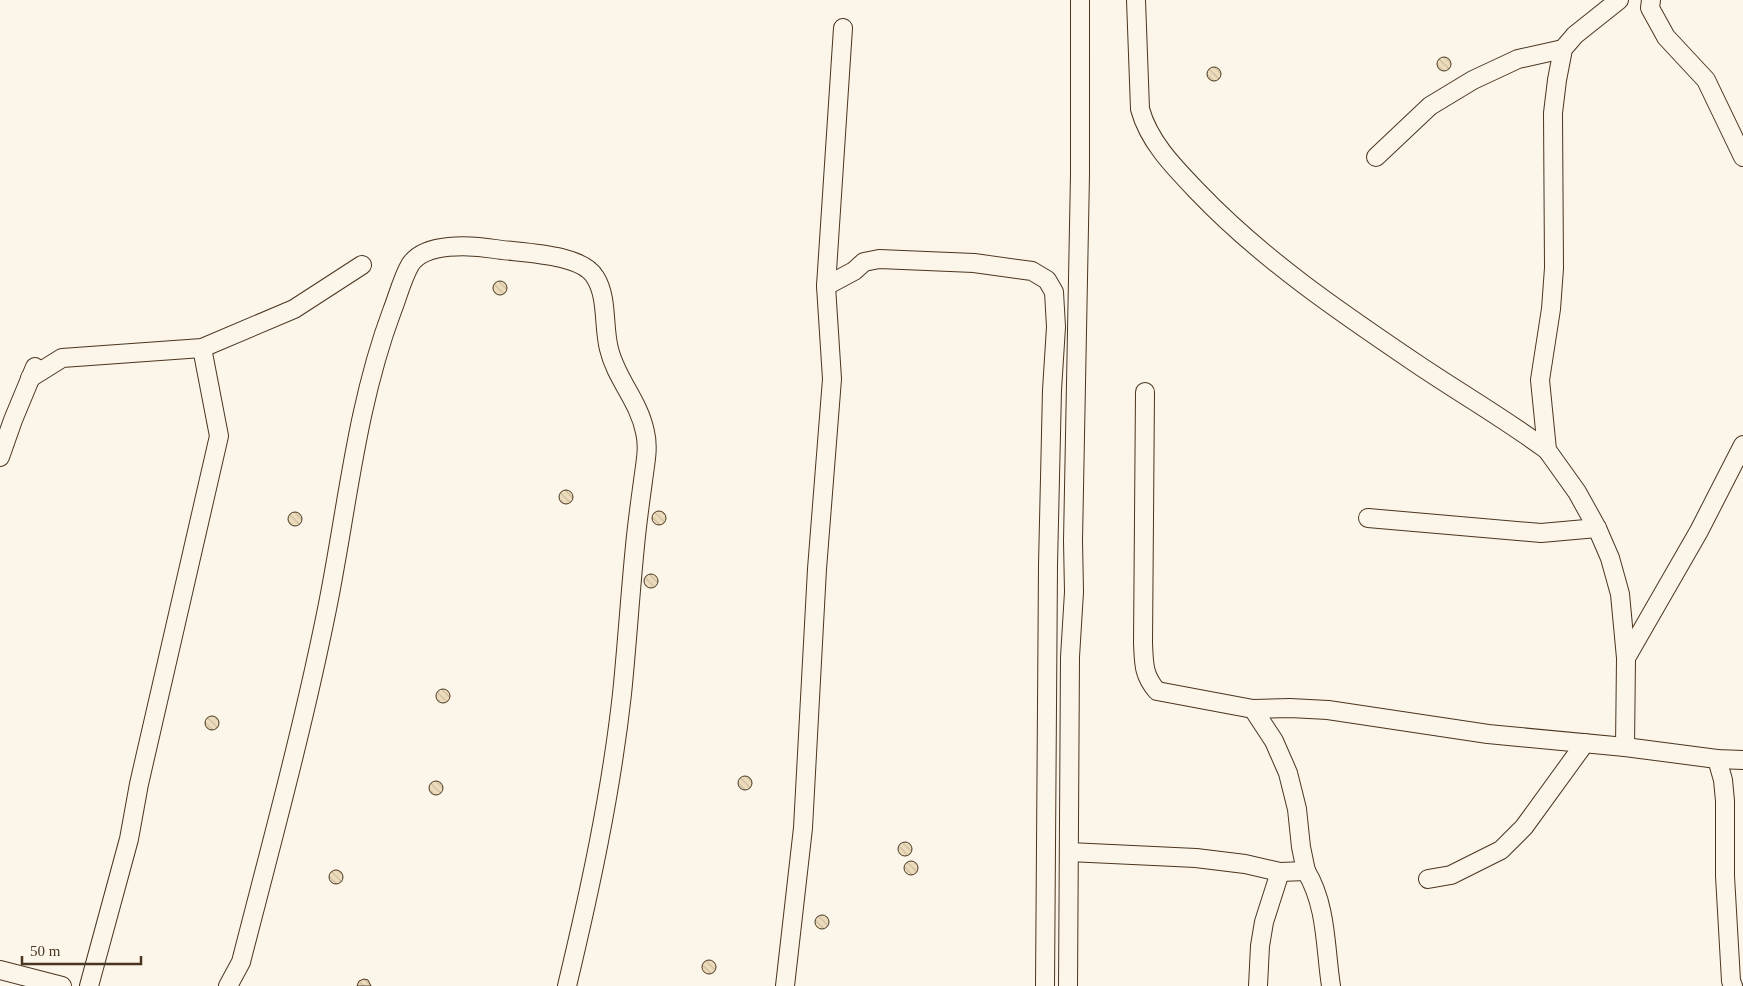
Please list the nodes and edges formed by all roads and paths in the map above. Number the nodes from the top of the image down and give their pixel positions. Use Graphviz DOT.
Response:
graph roads {
  1 [pos="1080,0"];
  2 [pos="1136,0"];
  3 [pos="1619,0"];
  4 [pos="1651,0"];
  5 [pos="843,28"];
  6 [pos="1563,49"];
  7 [pos="1376,157"];
  8 [pos="1743,157"];
  9 [pos="362,265"];
  10 [pos="826,286"];
  11 [pos="202,348"];
  12 [pos="1145,392"];
  13 [pos="1743,444"];
  14 [pos="1546,450"];
  15 [pos="0,456"];
  16 [pos="1368,518"];
  17 [pos="1597,528"];
  18 [pos="1626,658"];
  19 [pos="1253,710"];
  20 [pos="1047,732"];
  21 [pos="1071,734"];
  22 [pos="1585,742"];
  23 [pos="1625,747"];
  24 [pos="1717,759"];
  25 [pos="1743,760"];
  26 [pos="1069,852"];
  27 [pos="1306,871"];
  28 [pos="1280,872"];
  29 [pos="1428,879"];
  30 [pos="0,970"];
  31 [pos="62,986"];
  32 [pos="89,986"];
  33 [pos="228,986"];
  34 [pos="567,986"];
  35 [pos="785,986"];
  36 [pos="1045,986"];
  37 [pos="1068,986"];
  38 [pos="1258,986"];
  39 [pos="1331,986"];
  40 [pos="1733,986"];
  1 -- 21 [label="street"];
  2 -- 14 [label="street"];
  3 -- 6 [label="street"];
  4 -- 8 [label="street"];
  5 -- 10 [label="street"];
  6 -- 7 [label="street"];
  6 -- 14 [label="street"];
  9 -- 11 [label="street"];
  10 -- 20 [label="street"];
  10 -- 35 [label="street"];
  11 -- 15 [label="street"];
  11 -- 32 [label="street"];
  12 -- 19 [label="street"];
  13 -- 18 [label="street"];
  14 -- 17 [label="street"];
  16 -- 17 [label="street"];
  17 -- 18 [label="street"];
  18 -- 23 [label="street"];
  19 -- 22 [label="street"];
  19 -- 27 [label="street"];
  20 -- 21 [label="street"];
  20 -- 36 [label="street"];
  21 -- 26 [label="street"];
  22 -- 23 [label="street"];
  22 -- 29 [label="street"];
  23 -- 24 [label="street"];
  24 -- 25 [label="street"];
  24 -- 40 [label="street"];
  26 -- 28 [label="street"];
  26 -- 37 [label="street"];
  27 -- 28 [label="street"];
  27 -- 39 [label="street"];
  28 -- 38 [label="street"];
  30 -- 31 [label="street"];
  33 -- 34 [label="street"];
}
